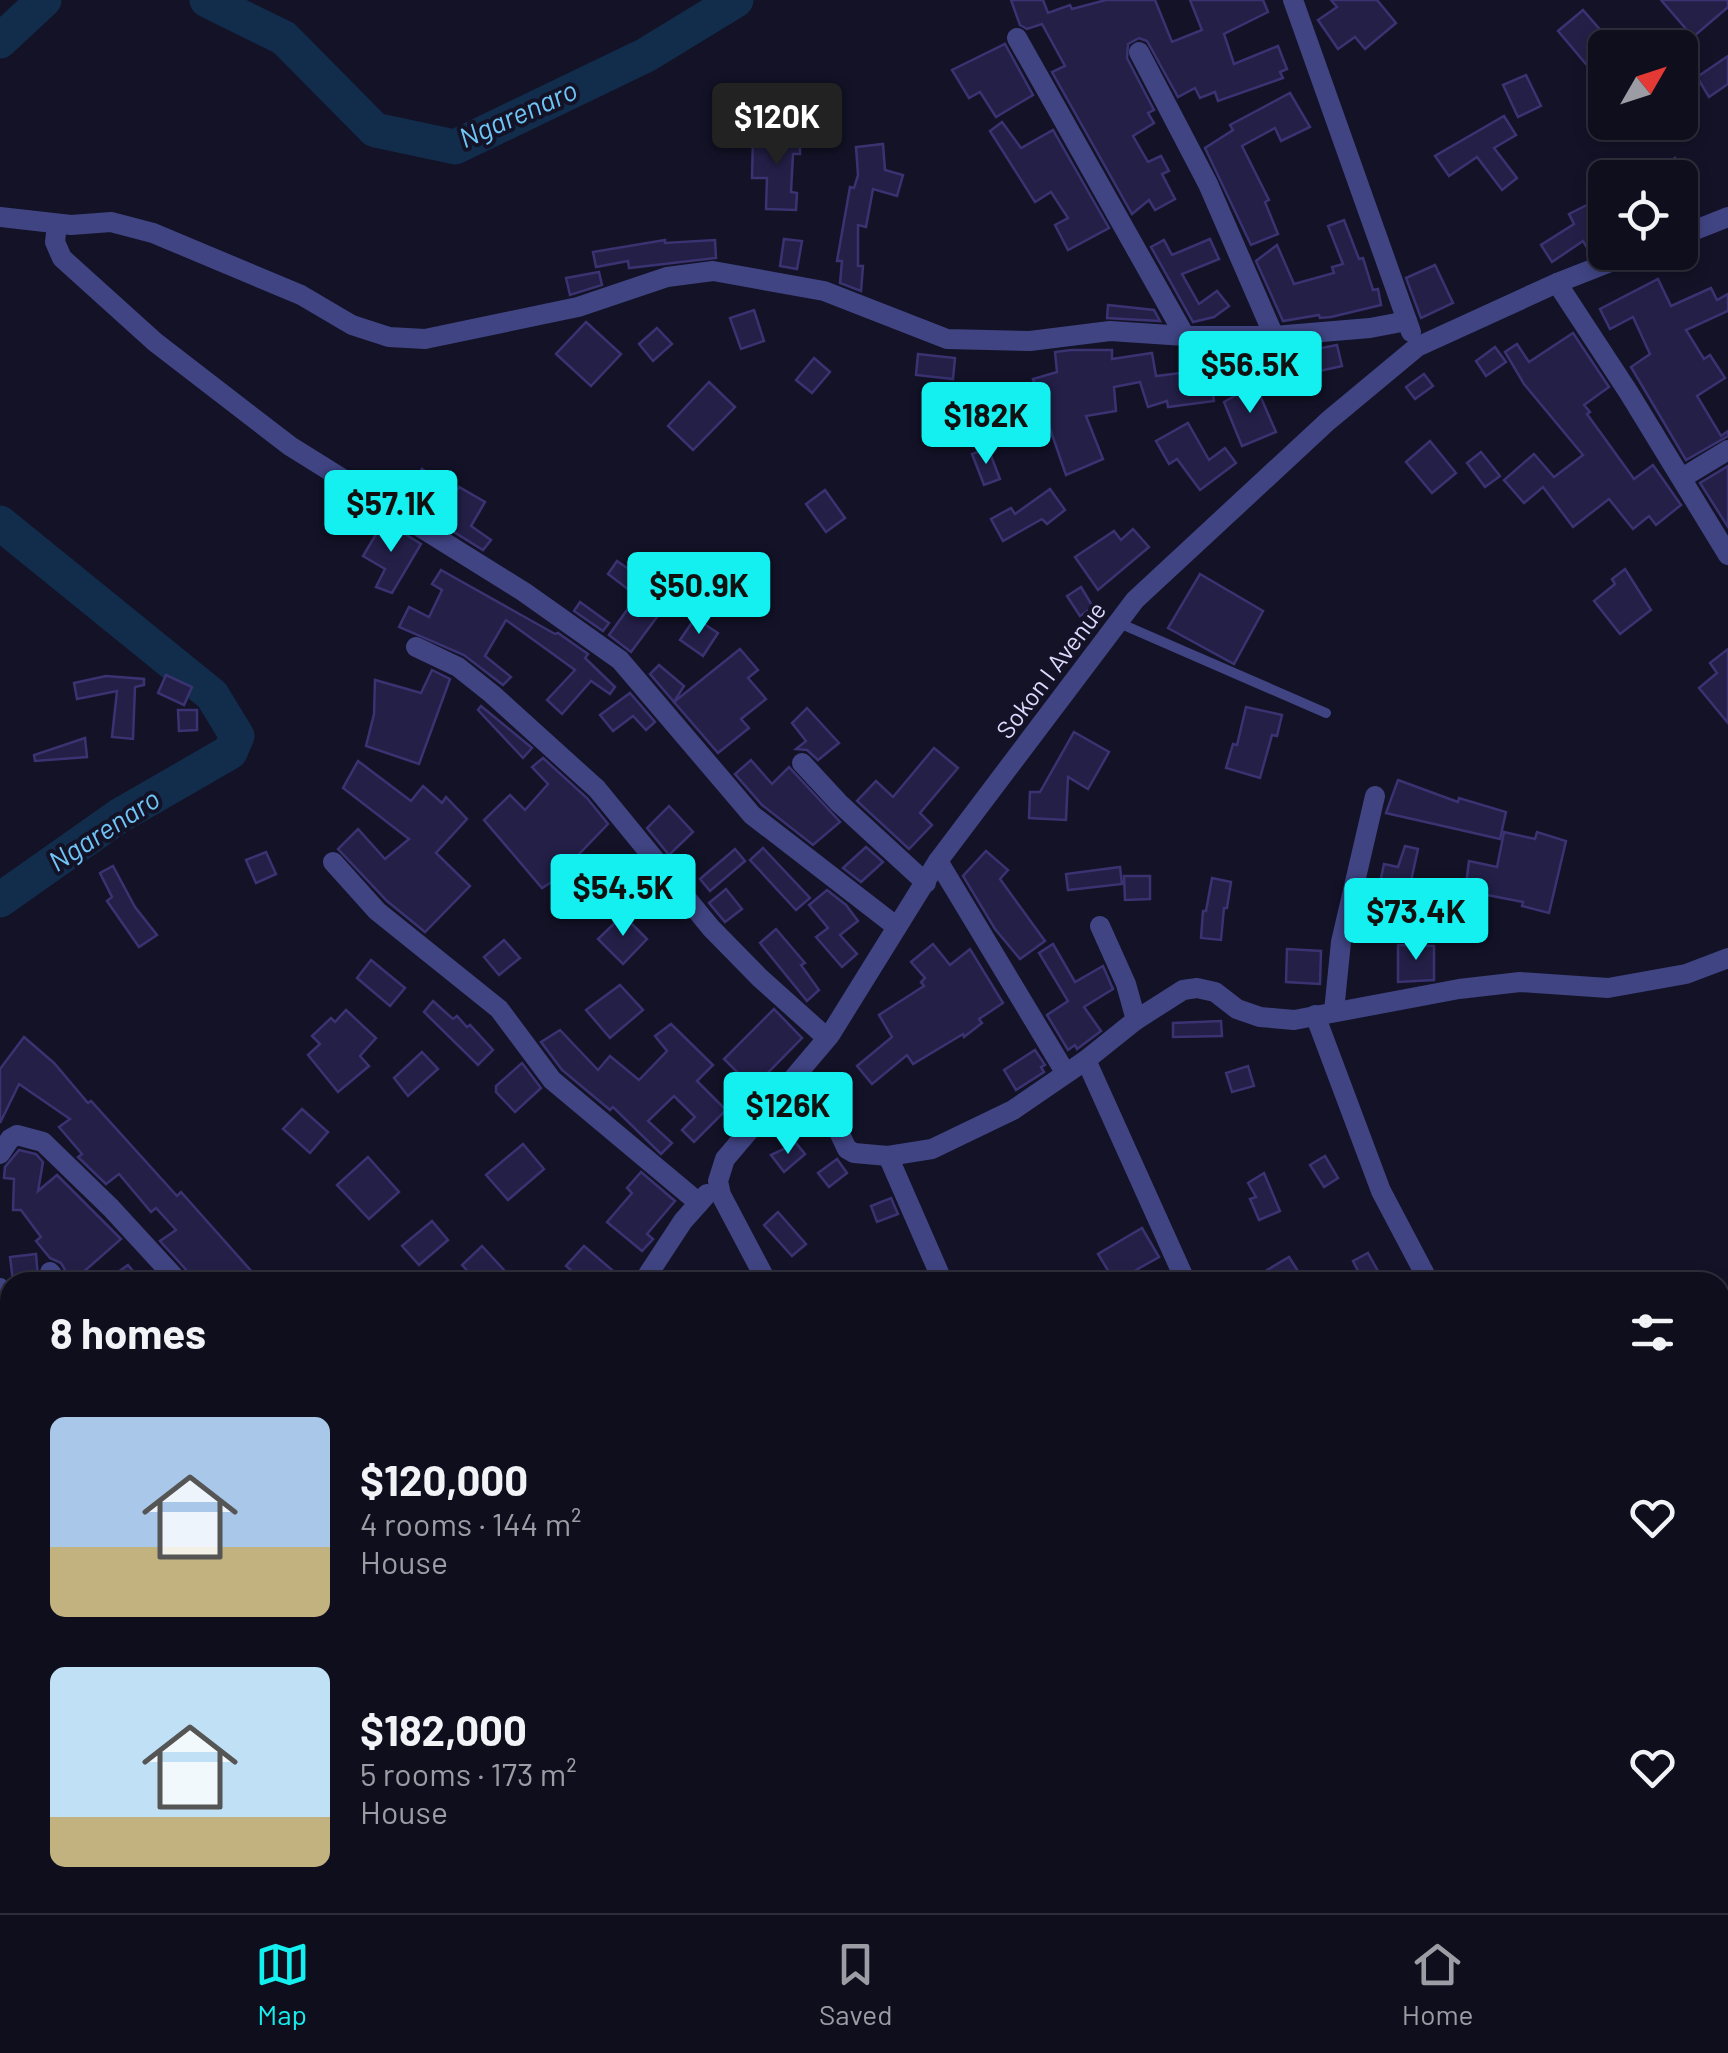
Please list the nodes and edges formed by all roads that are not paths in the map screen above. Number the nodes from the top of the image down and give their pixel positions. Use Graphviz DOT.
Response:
graph roads {
  1 [pos="1293,0"];
  2 [pos="1017,38"];
  3 [pos="1139,52"];
  4 [pos="0,217"];
  5 [pos="1728,218"];
  6 [pos="57,224"];
  7 [pos="1698,229"];
  8 [pos="1590,270"];
  9 [pos="1556,283"];
  10 [pos="1407,321"];
  11 [pos="1184,336"];
  12 [pos="1274,336"];
  13 [pos="1417,347"];
  14 [pos="1728,450"];
  15 [pos="1682,478"];
  16 [pos="1723,533"];
  17 [pos="1728,555"];
  18 [pos="1118,622"];
  19 [pos="416,647"];
  20 [pos="1326,713"];
  21 [pos="802,762"];
  22 [pos="1375,796"];
  23 [pos="938,861"];
  24 [pos="333,862"];
  25 [pos="926,882"];
  26 [pos="1100,926"];
  27 [pos="897,927"];
  28 [pos="1728,958"];
  29 [pos="1325,1013"];
  30 [pos="1136,1020"];
  31 [pos="827,1038"];
  32 [pos="1086,1060"];
  33 [pos="1065,1072"];
  34 [pos="788,1084"];
  35 [pos="0,1154"];
  36 [pos="888,1156"];
  37 [pos="718,1182"];
  38 [pos="699,1203"];
  39 [pos="170,1272"];
  40 [pos="651,1272"];
  41 [pos="762,1272"];
  42 [pos="939,1272"];
  43 [pos="1181,1272"];
  44 [pos="1424,1272"];
  1 -- 10 [label="street"];
  2 -- 11 [label="street"];
  3 -- 12 [label="street"];
  4 -- 6 [label="street"];
  5 -- 7 [label="street"];
  6 -- 11 [label="street"];
  6 -- 27 [label="street"];
  8 -- 9 [label="street, Sokon I Avenue"];
  9 -- 13 [label="street, Sokon I Avenue"];
  9 -- 15 [label="street"];
  10 -- 12 [label="street"];
  10 -- 13 [label="street"];
  11 -- 12 [label="street"];
  13 -- 18 [label="street, Sokon I Avenue"];
  14 -- 15 [label="street"];
  15 -- 16 [label="street"];
  16 -- 17 [label="street"];
  18 -- 20 [label="lane"];
  18 -- 23 [label="street, Sokon I Avenue"];
  19 -- 31 [label="street"];
  21 -- 25 [label="street"];
  22 -- 29 [label="street"];
  23 -- 25 [label="street, Sokon I Avenue"];
  23 -- 33 [label="street"];
  24 -- 38 [label="street"];
  25 -- 27 [label="street, Sokon I Avenue"];
  26 -- 30 [label="street"];
  27 -- 31 [label="street, Sokon I Avenue"];
  28 -- 29 [label="street"];
  29 -- 30 [label="street"];
  29 -- 44 [label="street"];
  30 -- 32 [label="street"];
  31 -- 34 [label="street, Sokon I Avenue"];
  32 -- 33 [label="street"];
  32 -- 43 [label="street"];
  33 -- 36 [label="street"];
  34 -- 36 [label="street"];
  34 -- 37 [label="street, Sokon I Avenue"];
  35 -- 39 [label="street"];
  36 -- 42 [label="street"];
  37 -- 38 [label="street, Sokon I Avenue"];
  37 -- 41 [label="street"];
  38 -- 40 [label="street, Sokon I Avenue"];
}
